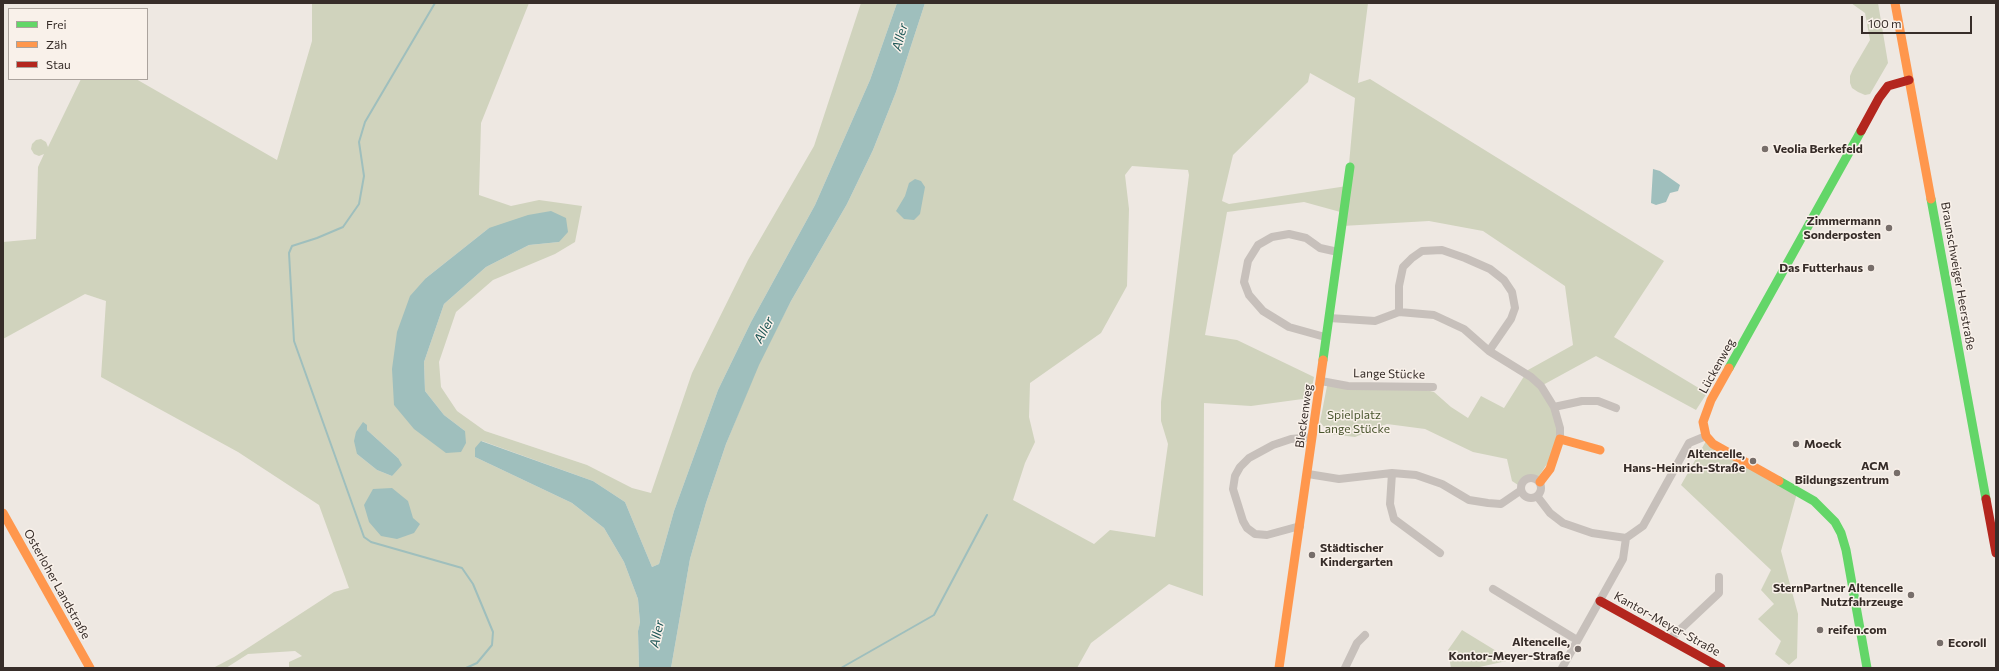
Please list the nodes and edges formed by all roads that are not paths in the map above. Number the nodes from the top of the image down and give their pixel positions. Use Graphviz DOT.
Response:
graph roads {
  1 [pos="1895,3"];
  2 [pos="1909,80"];
  3 [pos="1350,167"];
  4 [pos="1338,252"];
  5 [pos="1400,312"];
  6 [pos="1329,318"];
  7 [pos="1325,337"];
  8 [pos="1489,352"];
  9 [pos="1321,381"];
  10 [pos="1434,387"];
  11 [pos="1554,407"];
  12 [pos="1616,408"];
  13 [pos="1706,436"];
  14 [pos="1312,437"];
  15 [pos="1560,439"];
  16 [pos="1600,450"];
  17 [pos="1392,473"];
  18 [pos="1308,474"];
  19 [pos="1540,482"];
  20 [pos="1520,491"];
  21 [pos="1537,496"];
  22 [pos="3,513"];
  23 [pos="1300,526"];
  24 [pos="1626,538"];
  25 [pos="1440,553"];
  26 [pos="1996,553"];
  27 [pos="1719,577"];
  28 [pos="1493,589"];
  29 [pos="1600,601"];
  30 [pos="1365,635"];
  31 [pos="1670,639"];
  32 [pos="1577,640"];
  33 [pos="90,668"];
  34 [pos="1279,668"];
  35 [pos="1344,668"];
  36 [pos="1562,668"];
  37 [pos="1721,668"];
  38 [pos="1868,668"];
  1 -- 2 [label="street, Braunschweiger Heerstraße"];
  2 -- 13 [label="street, Lückenweg"];
  2 -- 26 [label="street, Braunschweiger Heerstraße"];
  3 -- 4 [label="street, Bleckenweg"];
  4 -- 6 [label="street, Bleckenweg"];
  4 -- 7 [label="street"];
  5 -- 6 [label="street"];
  5 -- 8 [label="street"];
  5 -- 8 [label="street"];
  6 -- 7 [label="street, Bleckenweg"];
  7 -- 9 [label="street, Bleckenweg"];
  8 -- 11 [label="street"];
  9 -- 10 [label="street, Lange Stücke"];
  9 -- 14 [label="street, Bleckenweg"];
  11 -- 12 [label="street"];
  11 -- 15 [label="street"];
  13 -- 24 [label="street"];
  13 -- 38 [label="street"];
  14 -- 18 [label="street, Bleckenweg"];
  14 -- 23 [label="street"];
  15 -- 16 [label="street"];
  15 -- 19 [label="street"];
  17 -- 18 [label="street"];
  17 -- 20 [label="street"];
  17 -- 25 [label="street"];
  18 -- 23 [label="street, Bleckenweg"];
  19 -- 20 [label="street"];
  19 -- 21 [label="street"];
  20 -- 21 [label="street"];
  21 -- 24 [label="street"];
  22 -- 33 [label="street, Osterloher Landstraße"];
  23 -- 34 [label="street, Bleckenweg"];
  24 -- 29 [label="street"];
  27 -- 31 [label="street"];
  28 -- 32 [label="street"];
  29 -- 31 [label="street, Kantor-Meyer-Straße"];
  29 -- 32 [label="street"];
  30 -- 35 [label="street"];
  31 -- 37 [label="street, Kantor-Meyer-Straße"];
  32 -- 36 [label="street"];
}
